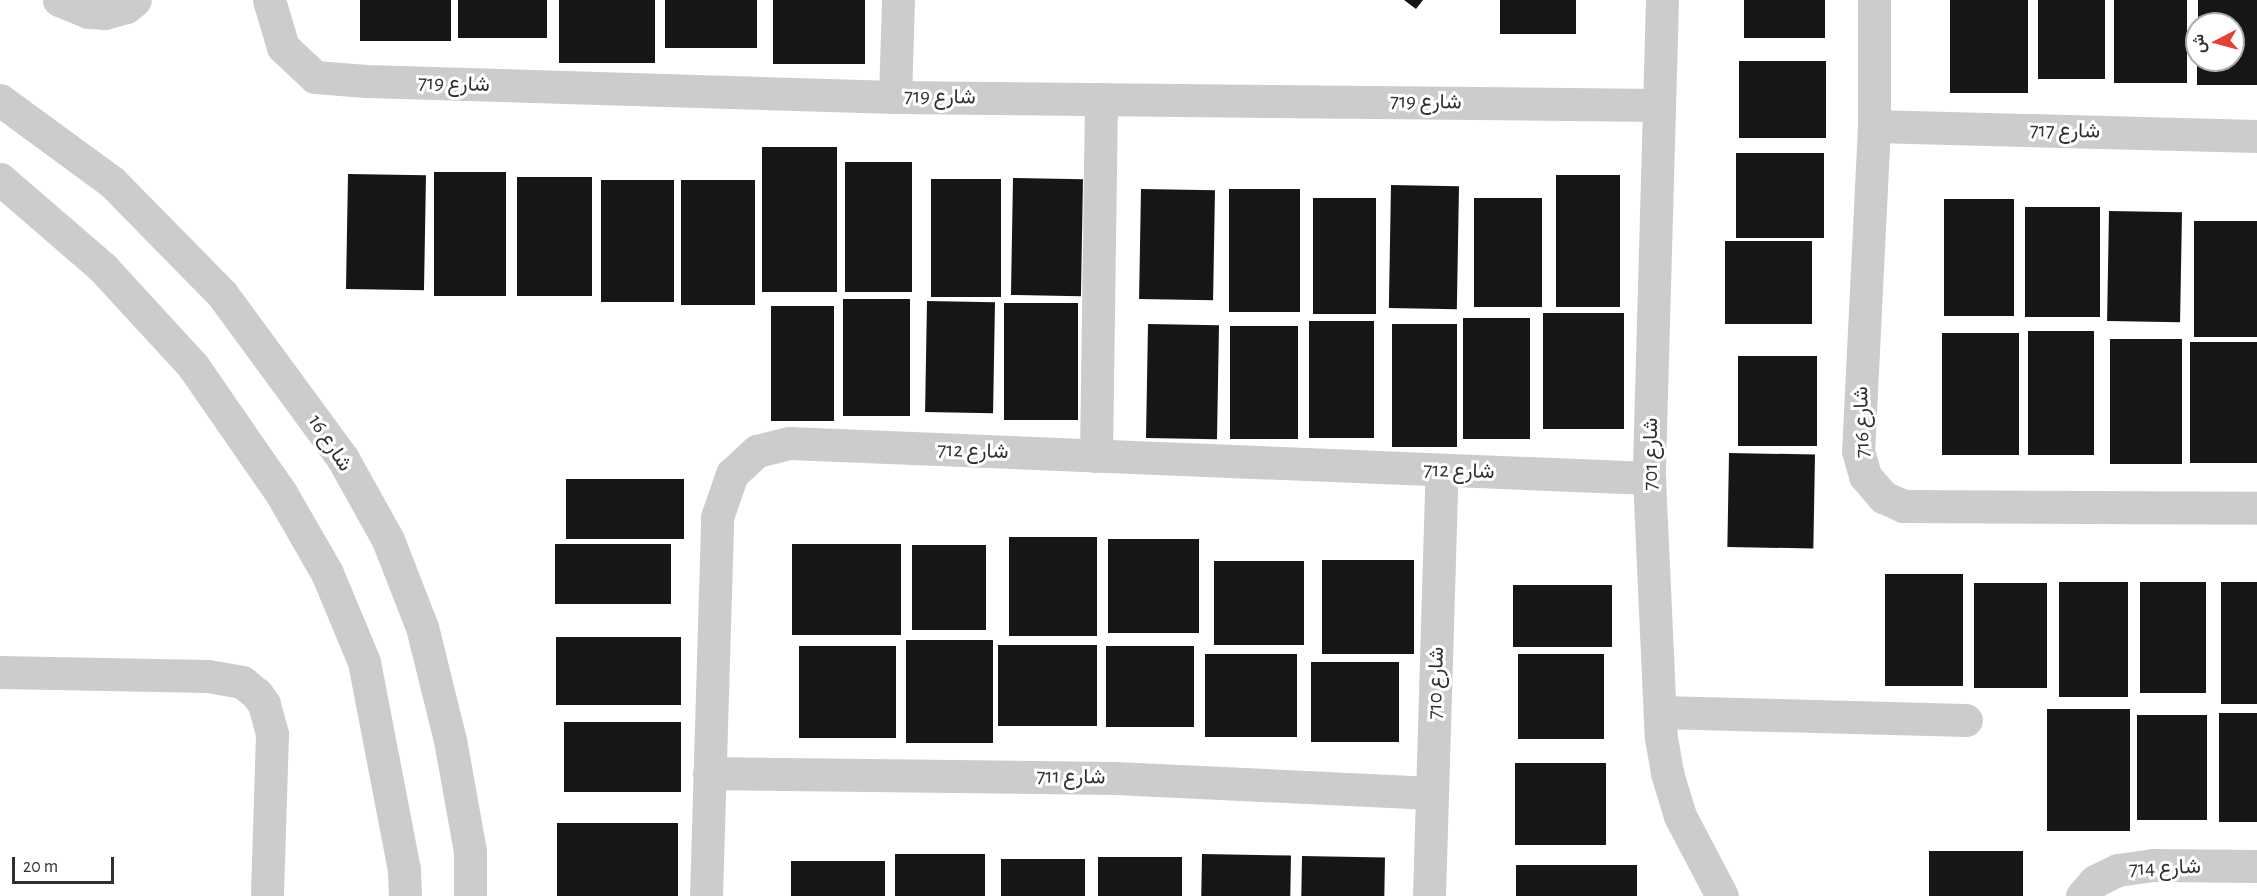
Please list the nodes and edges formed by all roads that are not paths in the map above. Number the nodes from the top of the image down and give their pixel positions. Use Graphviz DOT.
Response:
graph roads {
  1 [pos="59,0"];
  2 [pos="135,0"];
  3 [pos="269,0"];
  4 [pos="898,0"];
  5 [pos="1662,0"];
  6 [pos="1874,0"];
  7 [pos="895,97"];
  8 [pos="1101,99"];
  9 [pos="0,100"];
  10 [pos="1659,105"];
  11 [pos="1874,126"];
  12 [pos="2257,136"];
  13 [pos="0,179"];
  14 [pos="1096,456"];
  15 [pos="1442,470"];
  16 [pos="1649,478"];
  17 [pos="2257,508"];
  18 [pos="0,672"];
  19 [pos="1660,712"];
  20 [pos="1966,720"];
  21 [pos="709,773"];
  22 [pos="1432,793"];
  23 [pos="2257,866"];
  24 [pos="267,896"];
  25 [pos="405,896"];
  26 [pos="470,896"];
  27 [pos="705,896"];
  28 [pos="1430,896"];
  29 [pos="1722,896"];
  30 [pos="2082,896"];
  1 -- 2 [label="street"];
  3 -- 7 [label="street, شارع 719"];
  4 -- 7 [label="street"];
  5 -- 10 [label="street, شارع 701"];
  6 -- 11 [label="street, شارع 716"];
  7 -- 8 [label="street, شارع 719"];
  8 -- 10 [label="street, شارع 719"];
  8 -- 14 [label="street"];
  9 -- 26 [label="street, شارع 16"];
  10 -- 16 [label="street, شارع 701"];
  11 -- 12 [label="street, شارع 717"];
  11 -- 17 [label="street, شارع 716"];
  13 -- 25 [label="street"];
  14 -- 15 [label="street, شارع 712"];
  14 -- 21 [label="street, شارع 712"];
  15 -- 16 [label="street, شارع 712"];
  15 -- 22 [label="street, شارع 710"];
  16 -- 19 [label="street, شارع 701"];
  18 -- 24 [label="street"];
  19 -- 20 [label="street"];
  19 -- 29 [label="street, شارع 701"];
  21 -- 22 [label="street, شارع 711"];
  21 -- 27 [label="street, شارع 712"];
  22 -- 28 [label="street, شارع 710"];
  23 -- 30 [label="street, شارع 714"];
}
